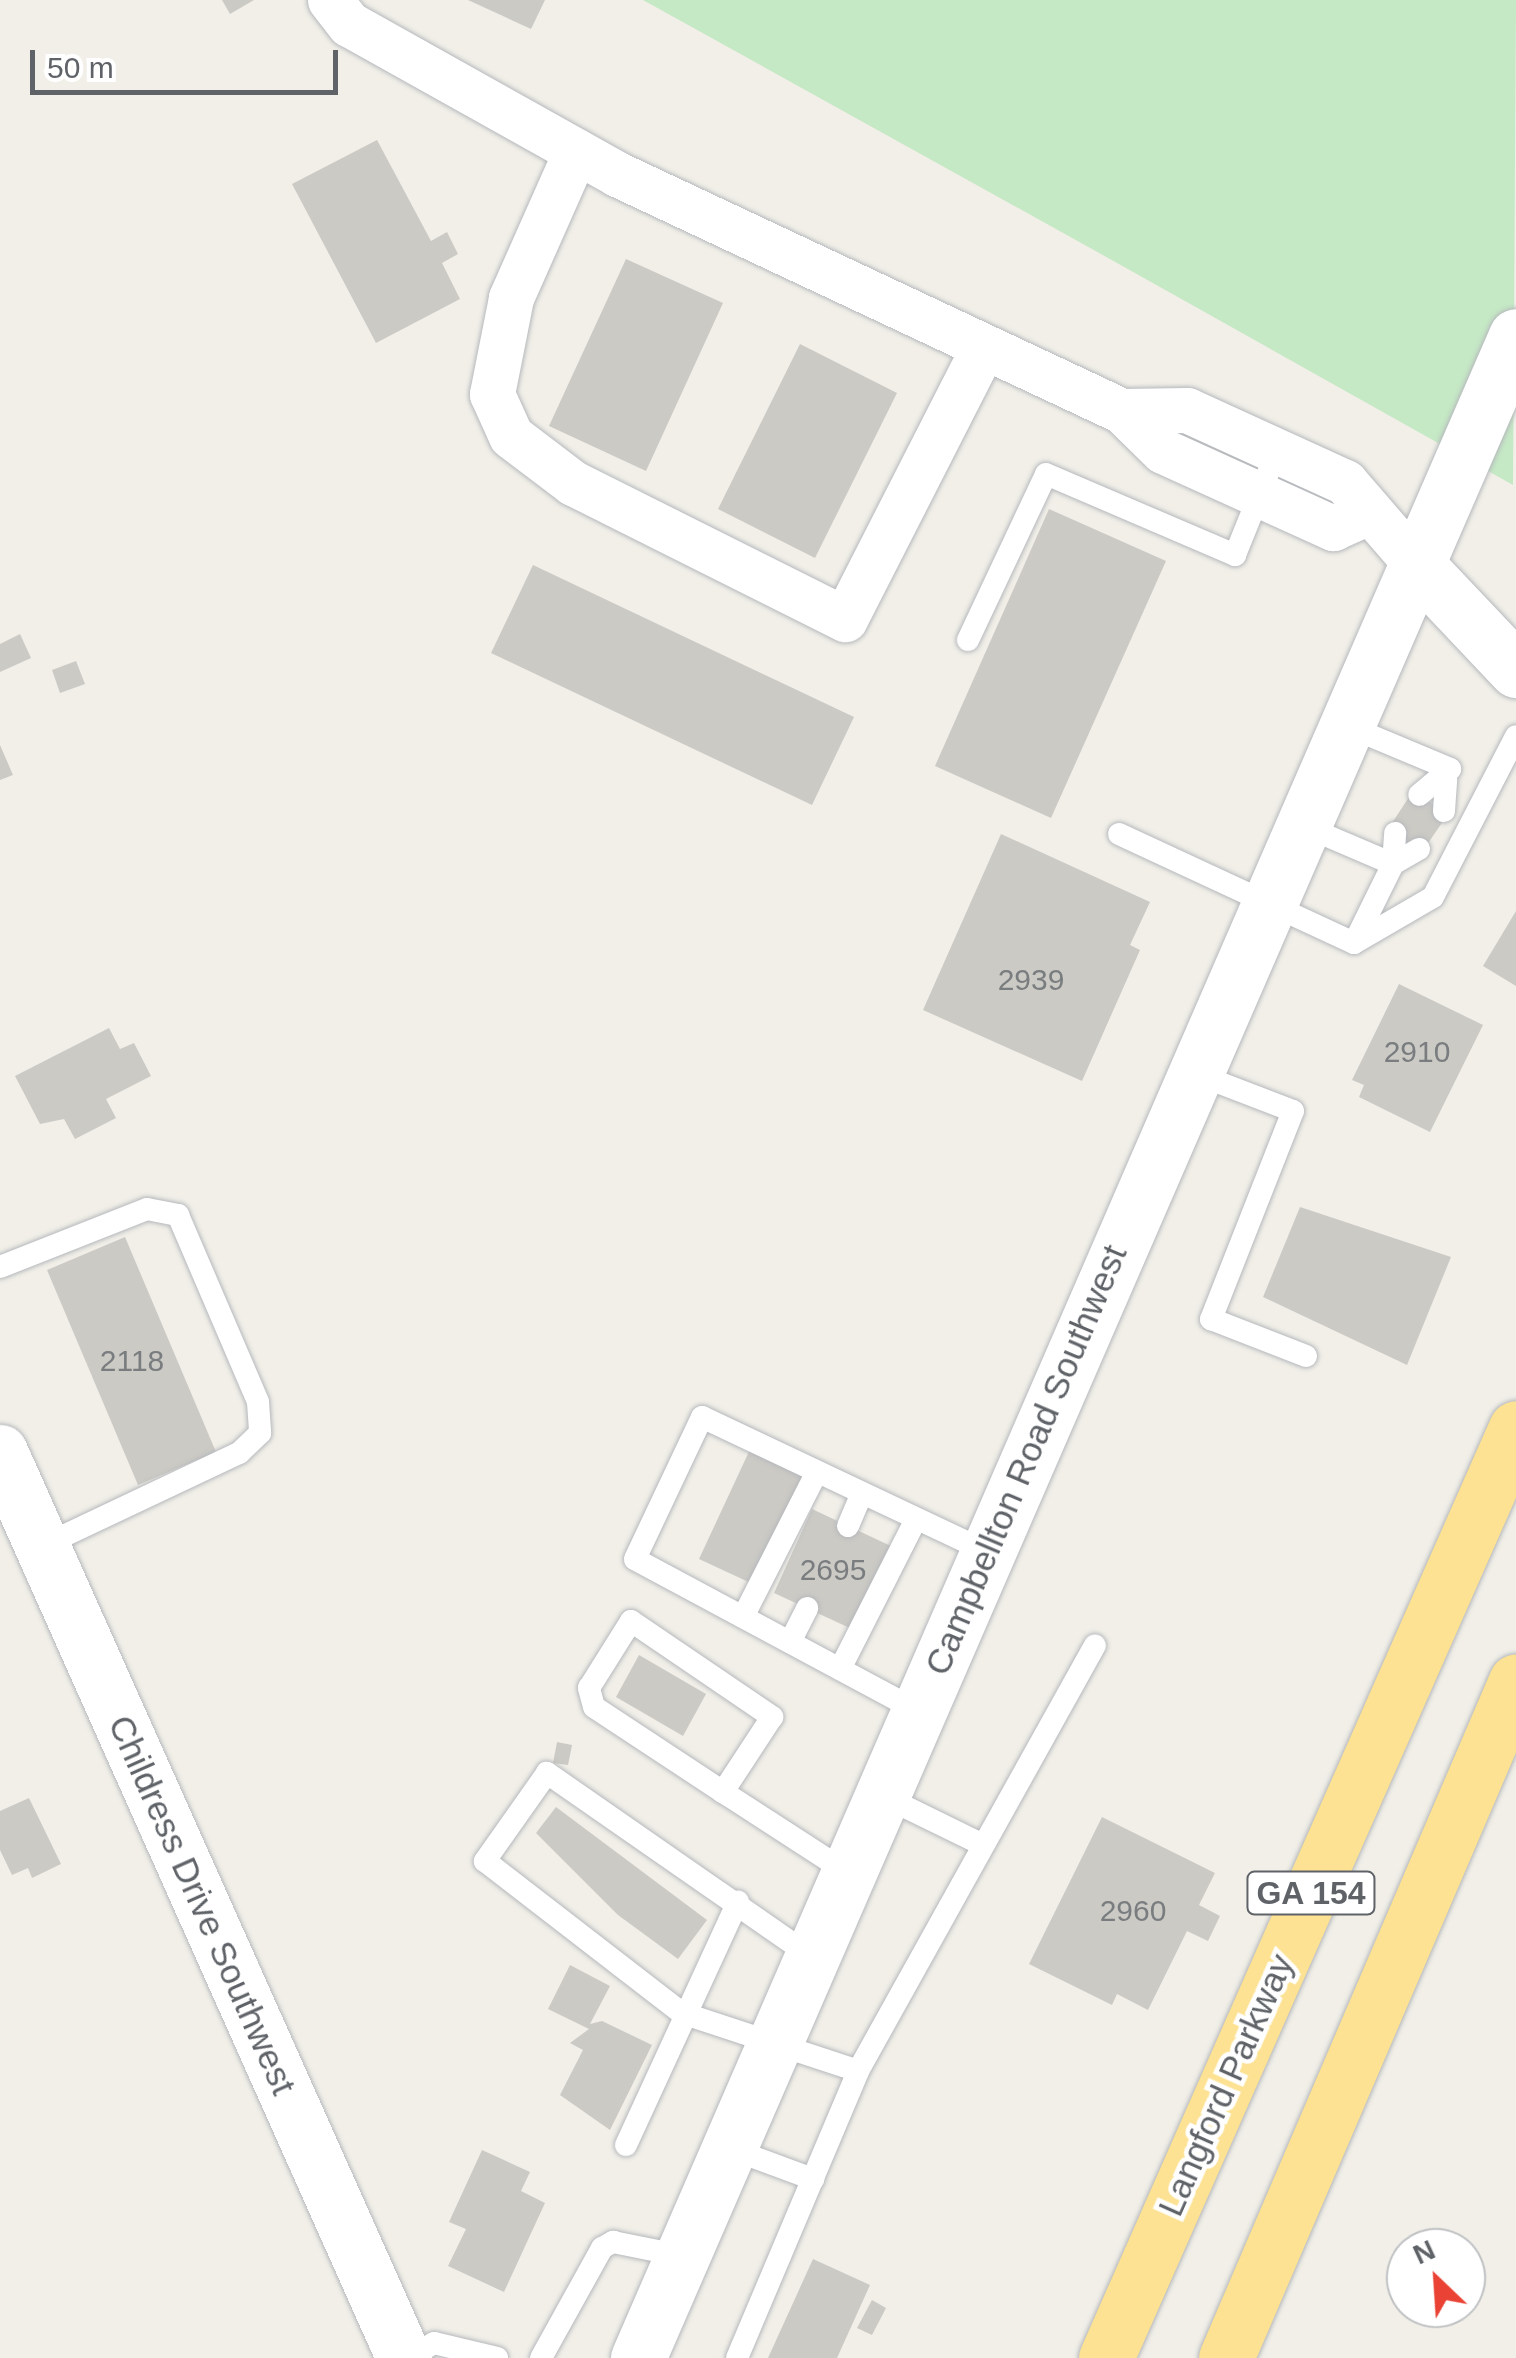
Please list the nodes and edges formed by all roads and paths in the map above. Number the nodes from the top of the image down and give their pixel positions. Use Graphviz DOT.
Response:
graph roads {
  1 [pos="330,0"];
  2 [pos="576,151"];
  3 [pos="1516,336"];
  4 [pos="982,348"];
  5 [pos="1122,411"];
  6 [pos="1277,450"];
  7 [pos="1259,495"];
  8 [pos="1365,514"];
  9 [pos="1414,562"];
  10 [pos="968,640"];
  11 [pos="1516,670"];
  12 [pos="1345,725"];
  13 [pos="1516,736"];
  14 [pos="1448,775"];
  15 [pos="1490,786"];
  16 [pos="1419,795"];
  17 [pos="1444,811"];
  18 [pos="1300,824"];
  19 [pos="1395,833"];
  20 [pos="1119,834"];
  21 [pos="1418,849"];
  22 [pos="1393,864"];
  23 [pos="1266,906"];
  24 [pos="1354,943"];
  25 [pos="1194,1073"];
  26 [pos="0,1266"];
  27 [pos="1306,1356"];
  28 [pos="1516,1428"];
  29 [pos="0,1452"];
  30 [pos="817,1472"];
  31 [pos="862,1494"];
  32 [pos="916,1519"];
  33 [pos="848,1526"];
  34 [pos="42,1546"];
  35 [pos="987,1552"];
  36 [pos="807,1608"];
  37 [pos="743,1617"];
  38 [pos="790,1642"];
  39 [pos="1095,1645"];
  40 [pos="840,1669"];
  41 [pos="1516,1681"];
  42 [pos="918,1711"];
  43 [pos="723,1792"];
  44 [pos="883,1796"];
  45 [pos="981,1844"];
  46 [pos="848,1873"];
  47 [pos="738,1902"];
  48 [pos="812,1957"];
  49 [pos="682,2014"];
  50 [pos="776,2037"];
  51 [pos="858,2071"];
  52 [pos="626,2145"];
  53 [pos="729,2148"];
  54 [pos="813,2180"];
  55 [pos="682,2256"];
  56 [pos="406,2358"];
  57 [pos="497,2358"];
  58 [pos="542,2358"];
  59 [pos="638,2358"];
  60 [pos="736,2358"];
  61 [pos="1106,2358"];
  62 [pos="1226,2358"];
  1 -- 2 [label="street"];
  2 -- 4 [label="street"];
  2 -- 4 [label="street"];
  3 -- 9 [label="main road, Campbellton Road Southwest"];
  4 -- 5 [label="street"];
  5 -- 6 [label="street"];
  5 -- 7 [label="street"];
  6 -- 7 [label="lane"];
  6 -- 8 [label="street"];
  7 -- 8 [label="street"];
  7 -- 10 [label="lane"];
  8 -- 9 [label="street"];
  9 -- 11 [label="main road"];
  9 -- 12 [label="main road, Campbellton Road Southwest"];
  12 -- 14 [label="lane"];
  12 -- 18 [label="main road, Campbellton Road Southwest"];
  13 -- 15 [label="lane"];
  14 -- 15 [label="lane"];
  14 -- 16 [label="lane"];
  14 -- 17 [label="lane"];
  15 -- 24 [label="lane"];
  18 -- 22 [label="lane"];
  18 -- 23 [label="main road, Campbellton Road Southwest"];
  19 -- 22 [label="lane"];
  20 -- 23 [label="lane"];
  21 -- 22 [label="lane"];
  22 -- 24 [label="lane"];
  23 -- 24 [label="lane"];
  23 -- 25 [label="main road, Campbellton Road Southwest"];
  25 -- 27 [label="lane"];
  25 -- 35 [label="main road, Campbellton Road Southwest"];
  26 -- 34 [label="lane"];
  28 -- 61 [label="highway, Langford Parkway / GA 154"];
  29 -- 34 [label="main road, Childress Drive Southwest"];
  30 -- 31 [label="lane"];
  30 -- 37 [label="lane"];
  30 -- 37 [label="lane"];
  31 -- 32 [label="lane"];
  31 -- 33 [label="lane"];
  32 -- 35 [label="lane"];
  32 -- 40 [label="lane"];
  34 -- 56 [label="main road, Childress Drive Southwest"];
  35 -- 42 [label="main road, Campbellton Road Southwest"];
  36 -- 38 [label="lane"];
  37 -- 38 [label="lane"];
  38 -- 40 [label="lane"];
  39 -- 45 [label="lane"];
  40 -- 42 [label="lane"];
  41 -- 62 [label="highway, GA 154"];
  42 -- 44 [label="main road, Campbellton Road Southwest"];
  43 -- 43 [label="lane"];
  43 -- 46 [label="lane"];
  44 -- 45 [label="lane"];
  44 -- 46 [label="main road, Campbellton Road Southwest"];
  45 -- 51 [label="lane"];
  46 -- 48 [label="main road, Campbellton Road Southwest"];
  47 -- 48 [label="lane"];
  47 -- 49 [label="lane"];
  47 -- 49 [label="lane"];
  48 -- 50 [label="main road, Campbellton Road Southwest"];
  49 -- 50 [label="lane"];
  49 -- 52 [label="lane"];
  50 -- 51 [label="lane"];
  50 -- 53 [label="main road, Campbellton Road Southwest"];
  51 -- 54 [label="lane"];
  53 -- 54 [label="lane"];
  53 -- 55 [label="main road, Campbellton Road Southwest"];
  54 -- 60 [label="lane"];
  55 -- 58 [label="lane"];
  55 -- 59 [label="main road, Campbellton Road Southwest"];
  56 -- 57 [label="lane"];
}
